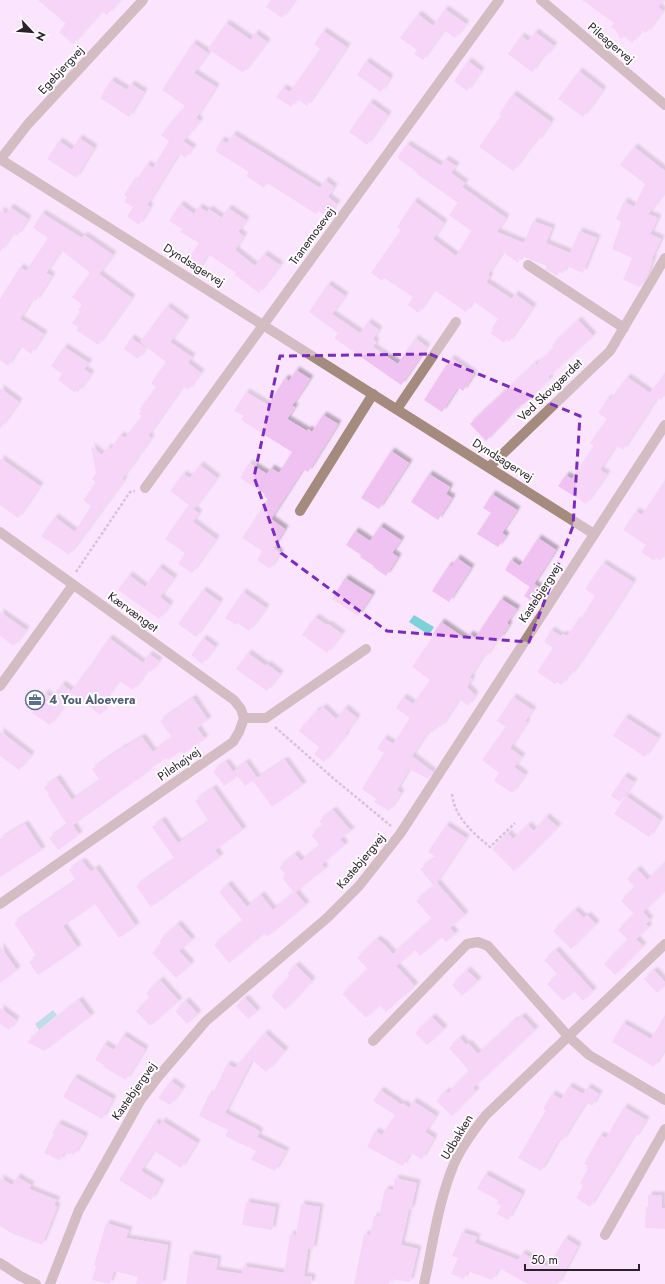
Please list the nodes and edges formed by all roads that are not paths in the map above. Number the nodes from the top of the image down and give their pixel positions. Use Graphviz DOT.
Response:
graph roads {
  1 [pos="143,0"];
  2 [pos="499,0"];
  3 [pos="541,0"];
  4 [pos="665,105"];
  5 [pos="0,159"];
  6 [pos="665,258"];
  7 [pos="528,265"];
  8 [pos="456,322"];
  9 [pos="264,325"];
  10 [pos="624,328"];
  11 [pos="373,394"];
  12 [pos="397,409"];
  13 [pos="665,425"];
  14 [pos="489,467"];
  15 [pos="145,488"];
  16 [pos="300,511"];
  17 [pos="0,532"];
  18 [pos="594,534"];
  19 [pos="71,583"];
  20 [pos="366,649"];
  21 [pos="0,686"];
  22 [pos="244,718"];
  23 [pos="0,904"];
  24 [pos="665,944"];
  25 [pos="568,1036"];
  26 [pos="373,1041"];
  27 [pos="665,1100"];
  28 [pos="665,1129"];
  29 [pos="605,1236"];
  30 [pos="0,1263"];
  31 [pos="36,1284"];
  32 [pos="50,1284"];
  33 [pos="424,1284"];
  1 -- 5 [label="street, Egebjergvej"];
  2 -- 9 [label="street, Tranemosevej"];
  3 -- 4 [label="street, Pileagervej"];
  5 -- 9 [label="street, Dyndsagervej"];
  6 -- 10 [label="street, Ved Skovgærdet"];
  7 -- 10 [label="street"];
  8 -- 12 [label="street"];
  9 -- 11 [label="street, Dyndsagervej"];
  9 -- 15 [label="street, Tranemosevej"];
  10 -- 14 [label="street, Ved Skovgærdet"];
  11 -- 12 [label="street, Dyndsagervej"];
  11 -- 16 [label="street"];
  12 -- 14 [label="street, Dyndsagervej"];
  13 -- 18 [label="street, Kastebjergvej"];
  14 -- 18 [label="street, Dyndsagervej"];
  17 -- 19 [label="street, Kærvænget"];
  18 -- 32 [label="street, Kastebjergvej"];
  19 -- 21 [label="street"];
  19 -- 22 [label="street, Kærvænget"];
  20 -- 22 [label="street"];
  22 -- 23 [label="street, Pilehøjvej"];
  24 -- 25 [label="street, Udbakken"];
  25 -- 26 [label="street"];
  25 -- 27 [label="street"];
  25 -- 33 [label="street, Udbakken"];
  28 -- 29 [label="street"];
  30 -- 31 [label="street"];
}
